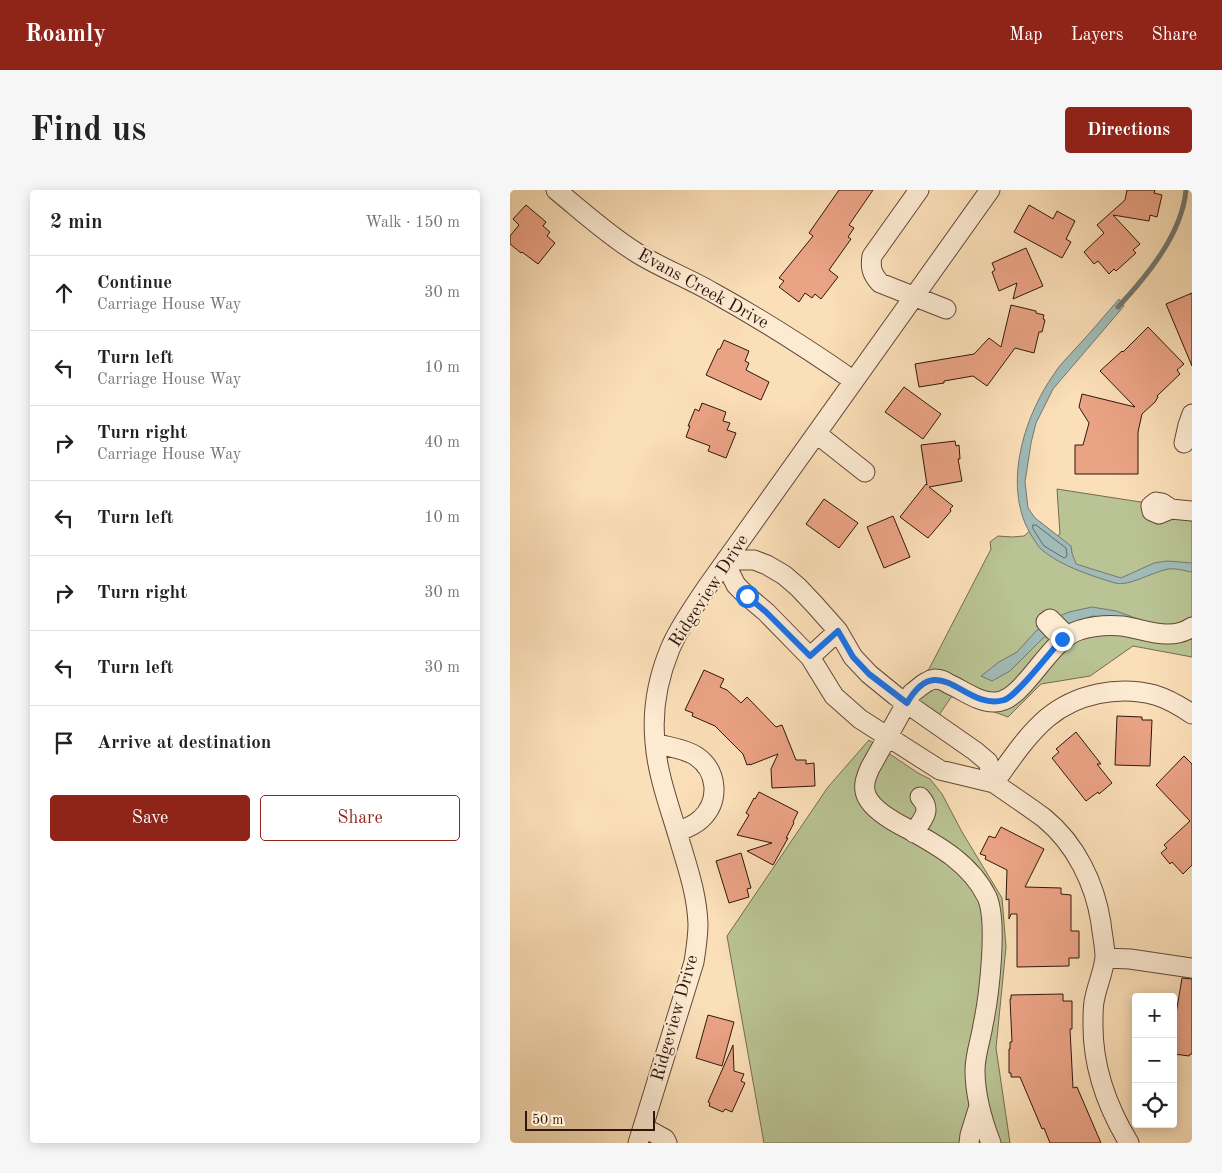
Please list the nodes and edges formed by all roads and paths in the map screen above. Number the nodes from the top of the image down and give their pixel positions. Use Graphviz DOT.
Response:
graph roads {
  1 [pos="556,190"];
  2 [pos="919,190"];
  3 [pos="990,190"];
  4 [pos="914,296"];
  5 [pos="946,309"];
  6 [pos="854,381"];
  7 [pos="1192,414"];
  8 [pos="817,434"];
  9 [pos="1184,443"];
  10 [pos="865,472"];
  11 [pos="1172,509"];
  12 [pos="1192,511"];
  13 [pos="726,560"];
  14 [pos="1192,628"];
  15 [pos="838,631"];
  16 [pos="810,656"];
  17 [pos="902,699"];
  18 [pos="1192,714"];
  19 [pos="882,733"];
  20 [pos="655,744"];
  21 [pos="994,783"];
  22 [pos="920,797"];
  23 [pos="677,832"];
  24 [pos="914,833"];
  25 [pos="1104,958"];
  26 [pos="1192,968"];
  27 [pos="979,1106"];
  28 [pos="640,1135"];
  29 [pos="667,1143"];
  30 [pos="968,1143"];
  31 [pos="991,1143"];
  32 [pos="1130,1143"];
  1 -- 6 [label="street, Evans Creek Drive"];
  2 -- 4 [label="street"];
  3 -- 4 [label="street, Ridgeview Drive"];
  4 -- 5 [label="street"];
  4 -- 6 [label="street, Ridgeview Drive"];
  6 -- 8 [label="street, Ridgeview Drive"];
  7 -- 9 [label="street"];
  8 -- 10 [label="street"];
  8 -- 13 [label="street, Ridgeview Drive"];
  11 -- 12 [label="street"];
  13 -- 15 [label="street"];
  13 -- 16 [label="street"];
  13 -- 20 [label="street, Ridgeview Drive"];
  14 -- 17 [label="street"];
  15 -- 16 [label="street"];
  15 -- 17 [label="street"];
  16 -- 19 [label="street"];
  17 -- 19 [label="street"];
  17 -- 21 [label="street"];
  18 -- 21 [label="street"];
  19 -- 21 [label="street"];
  19 -- 24 [label="street"];
  20 -- 23 [label="street, Ridgeview Drive"];
  20 -- 23 [label="street"];
  21 -- 25 [label="street"];
  22 -- 24 [label="street"];
  23 -- 28 [label="street, Ridgeview Drive"];
  24 -- 27 [label="street"];
  25 -- 26 [label="street"];
  25 -- 32 [label="street"];
  27 -- 30 [label="street"];
  27 -- 31 [label="street"];
  28 -- 29 [label="street"];
}
